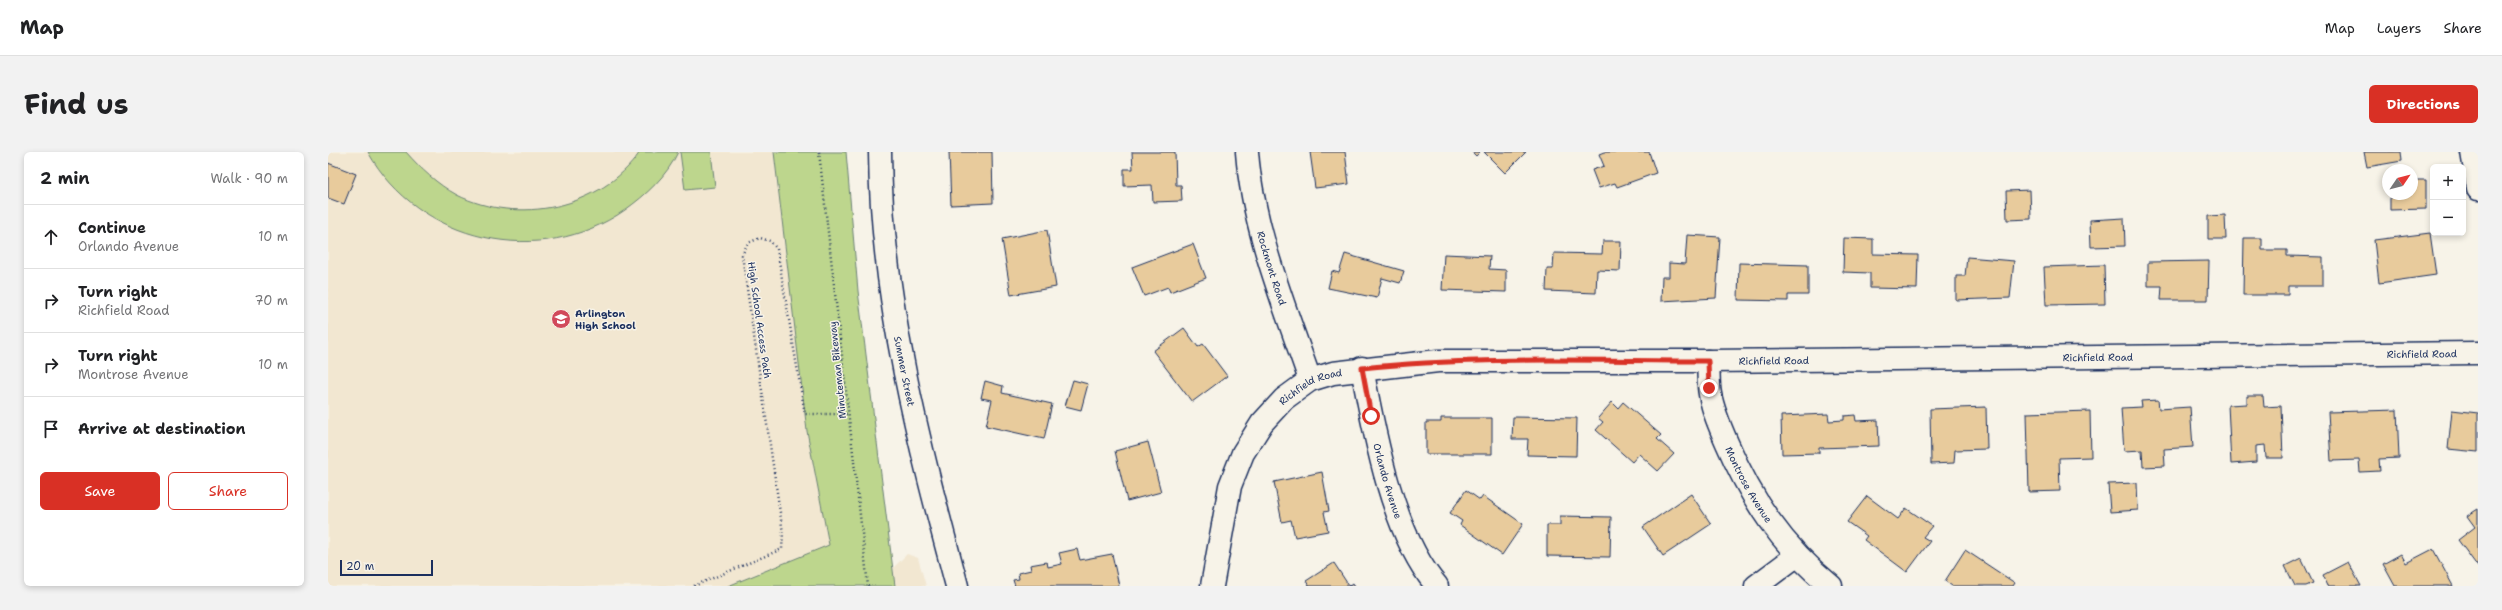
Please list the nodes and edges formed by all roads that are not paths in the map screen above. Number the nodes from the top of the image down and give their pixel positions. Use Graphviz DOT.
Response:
graph roads {
  1 [pos="880,152"];
  2 [pos="1247,152"];
  3 [pos="2472,152"];
  4 [pos="2478,189"];
  5 [pos="2478,353"];
  6 [pos="1708,361"];
  7 [pos="1362,368"];
  8 [pos="1310,380"];
  9 [pos="1796,556"];
  10 [pos="957,586"];
  11 [pos="1212,586"];
  12 [pos="1438,586"];
  13 [pos="1756,586"];
  14 [pos="1831,586"];
  1 -- 10 [label="street, Summer Street"];
  2 -- 8 [label="street, Rockmont Road"];
  3 -- 4 [label="street"];
  5 -- 6 [label="street, Richfield Road"];
  6 -- 7 [label="street, Richfield Road"];
  6 -- 9 [label="street, Montrose Avenue"];
  7 -- 8 [label="street, Richfield Road"];
  7 -- 12 [label="street, Orlando Avenue"];
  8 -- 11 [label="street, Richfield Road"];
  9 -- 13 [label="street"];
  9 -- 14 [label="street, Montrose Avenue"];
}
